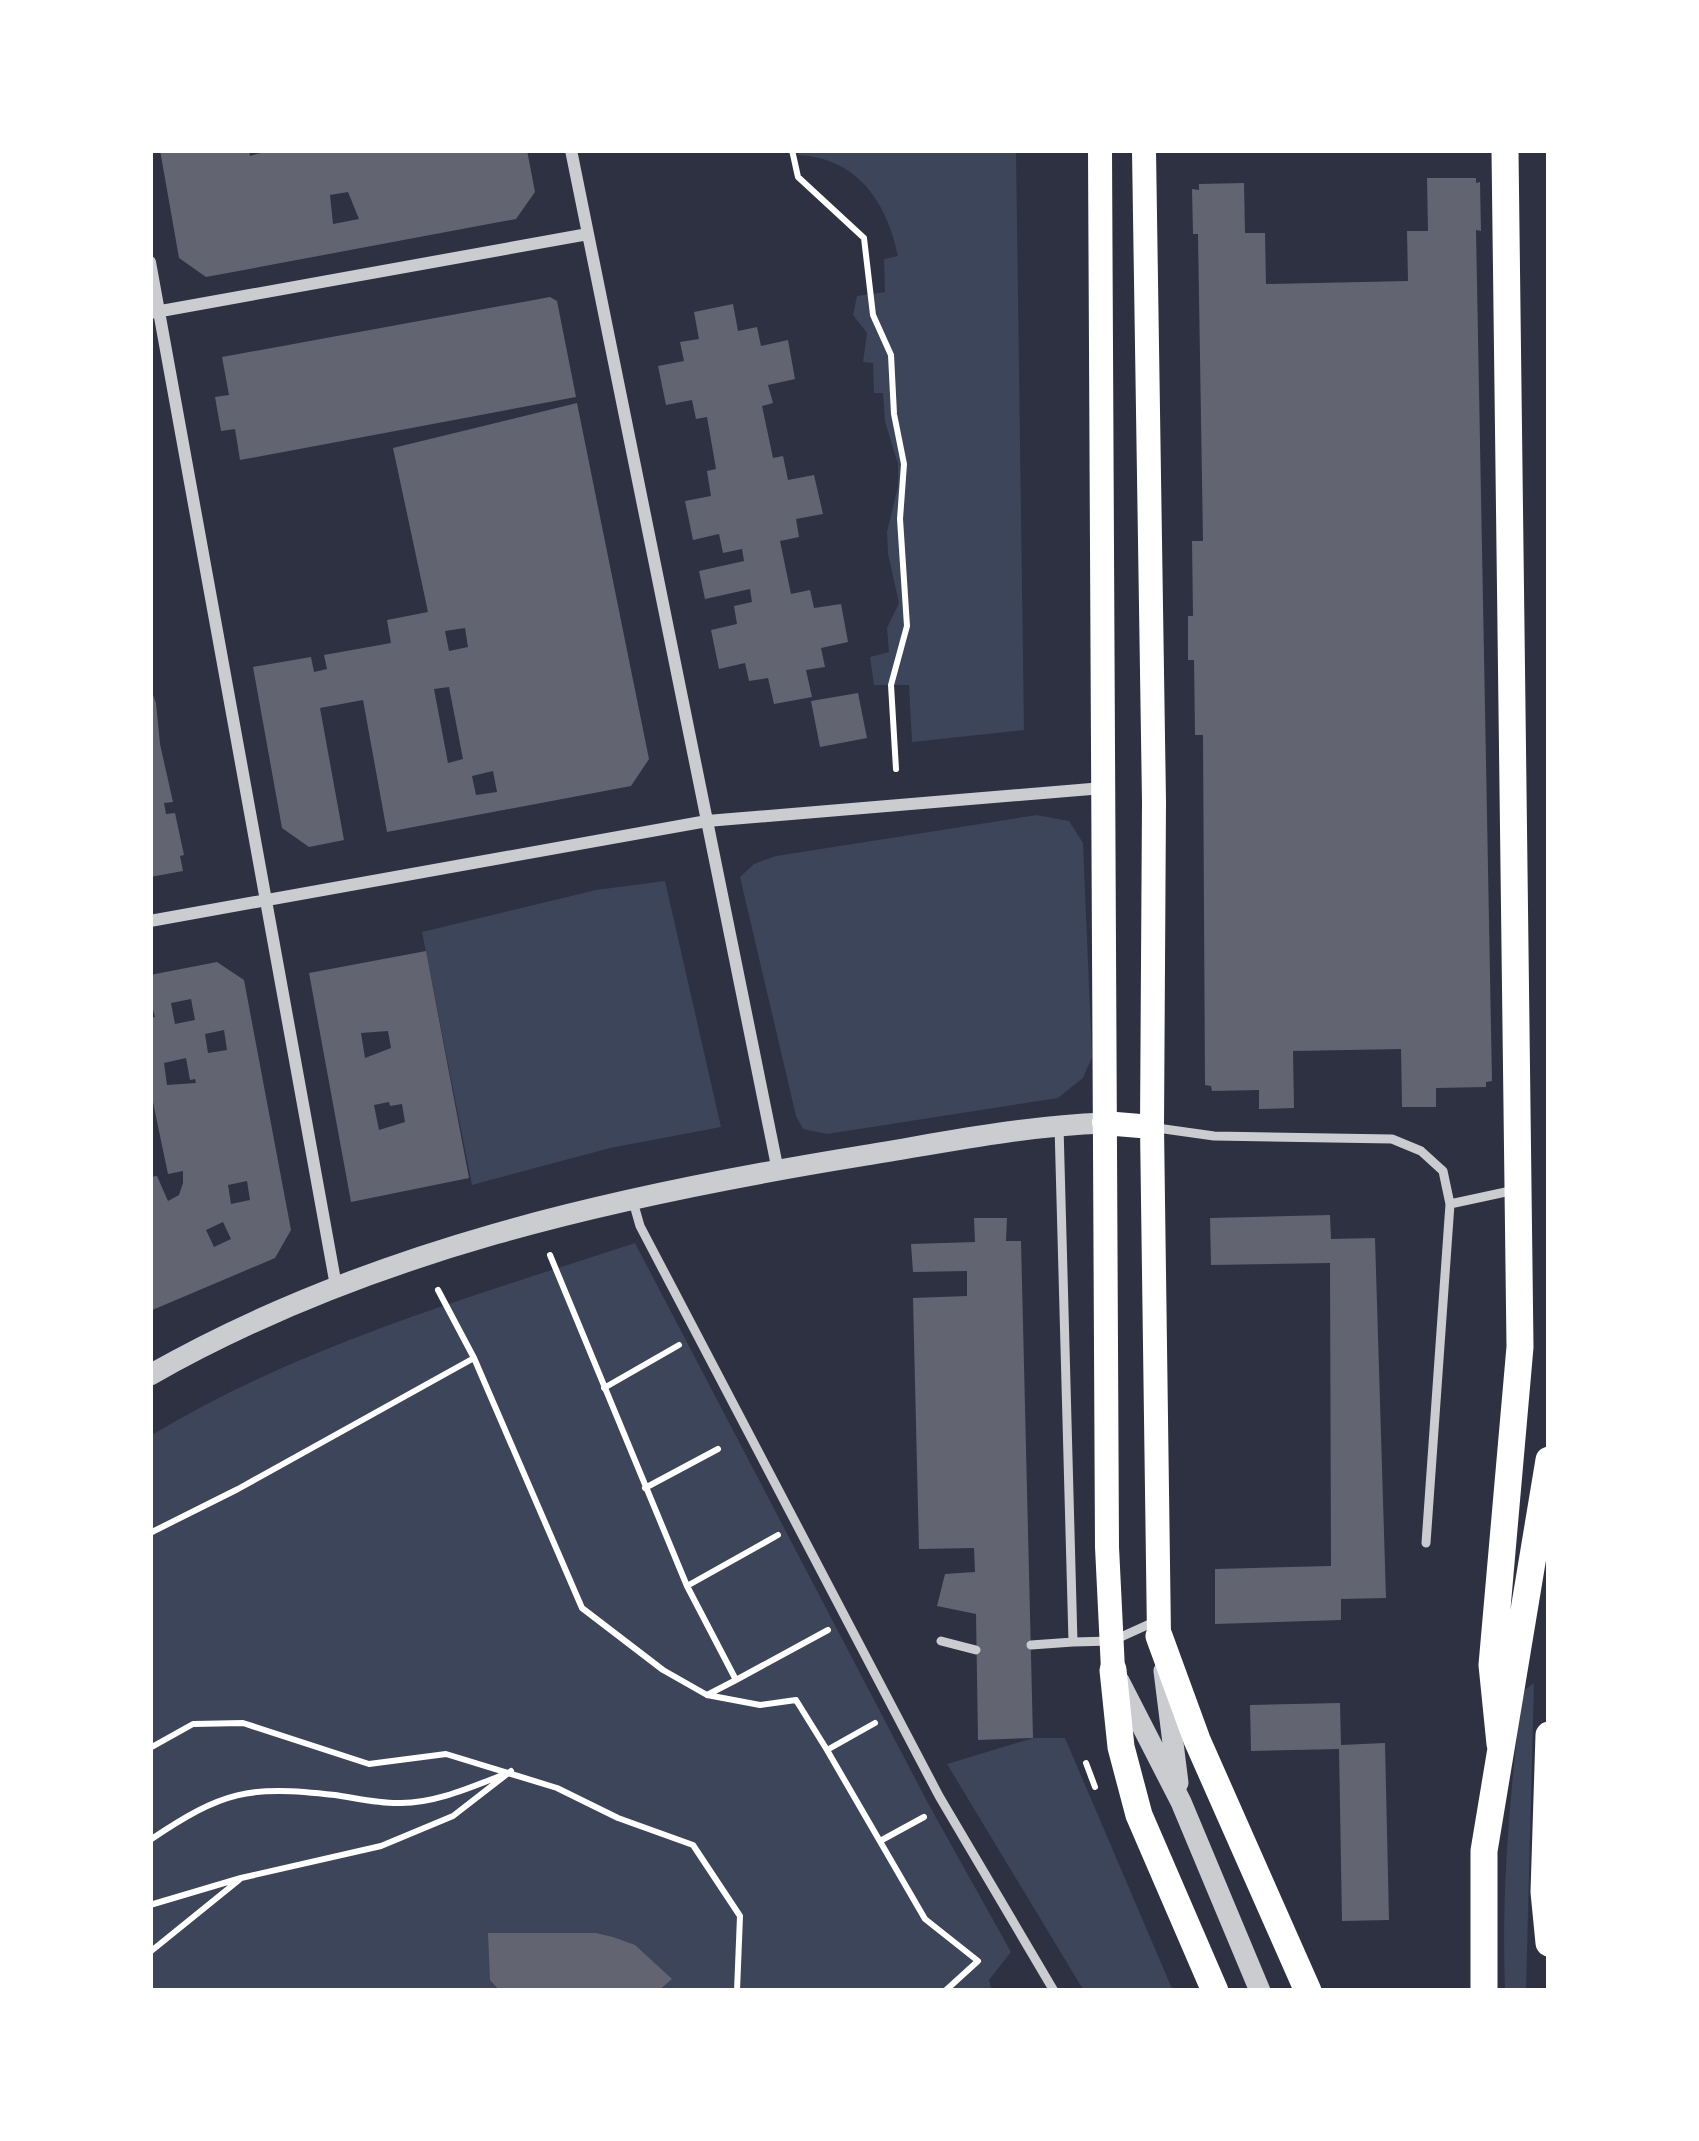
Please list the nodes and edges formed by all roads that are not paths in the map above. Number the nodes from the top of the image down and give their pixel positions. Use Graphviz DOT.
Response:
graph roads {
  1 [pos="571,150"];
  2 [pos="1100,150"];
  3 [pos="1144,150"];
  4 [pos="1505,150"];
  5 [pos="588,234"];
  6 [pos="150,262"];
  7 [pos="155,312"];
  8 [pos="1103,788"];
  9 [pos="707,820"];
  10 [pos="265,899"];
  11 [pos="150,921"];
  12 [pos="1104,1124"];
  13 [pos="1059,1125"];
  14 [pos="1152,1127"];
  15 [pos="778,1171"];
  16 [pos="1519,1189"];
  17 [pos="632,1198"];
  18 [pos="1450,1204"];
  19 [pos="336,1286"];
  20 [pos="150,1375"];
  21 [pos="1549,1460"];
  22 [pos="1426,1543"];
  23 [pos="1159,1628"];
  24 [pos="940,1641"];
  25 [pos="1073,1642"];
  26 [pos="1031,1645"];
  27 [pos="976,1650"];
  28 [pos="1112,1656"];
  29 [pos="1549,1735"];
  30 [pos="1500,1744"];
  31 [pos="1180,1802"];
  32 [pos="1549,1943"];
  33 [pos="1054,1991"];
  34 [pos="1215,1991"];
  35 [pos="1259,1991"];
  36 [pos="1308,1991"];
  37 [pos="1484,1991"];
  1 -- 5 [label="street"];
  2 -- 8 [label="main road"];
  3 -- 14 [label="main road"];
  4 -- 16 [label="highway"];
  5 -- 7 [label="street"];
  5 -- 9 [label="street"];
  6 -- 7 [label="street"];
  7 -- 10 [label="street"];
  8 -- 9 [label="street"];
  8 -- 12 [label="main road"];
  9 -- 10 [label="street"];
  9 -- 15 [label="street"];
  10 -- 11 [label="street"];
  10 -- 19 [label="street"];
  12 -- 13 [label="street"];
  12 -- 14 [label="main road"];
  12 -- 28 [label="main road"];
  13 -- 15 [label="street"];
  13 -- 25 [label="lane"];
  14 -- 18 [label="lane"];
  14 -- 23 [label="main road"];
  15 -- 17 [label="street"];
  16 -- 18 [label="lane"];
  16 -- 30 [label="highway"];
  17 -- 19 [label="street"];
  17 -- 33 [label="lane"];
  18 -- 22 [label="lane"];
  19 -- 20 [label="street"];
  21 -- 30 [label="highway"];
  23 -- 28 [label="lane"];
  23 -- 31 [label="street"];
  23 -- 36 [label="highway"];
  24 -- 27 [label="lane"];
  25 -- 26 [label="lane"];
  25 -- 28 [label="lane"];
  28 -- 31 [label="street"];
  28 -- 34 [label="highway"];
  29 -- 32 [label="highway"];
  30 -- 37 [label="highway"];
  31 -- 35 [label="street"];
}
